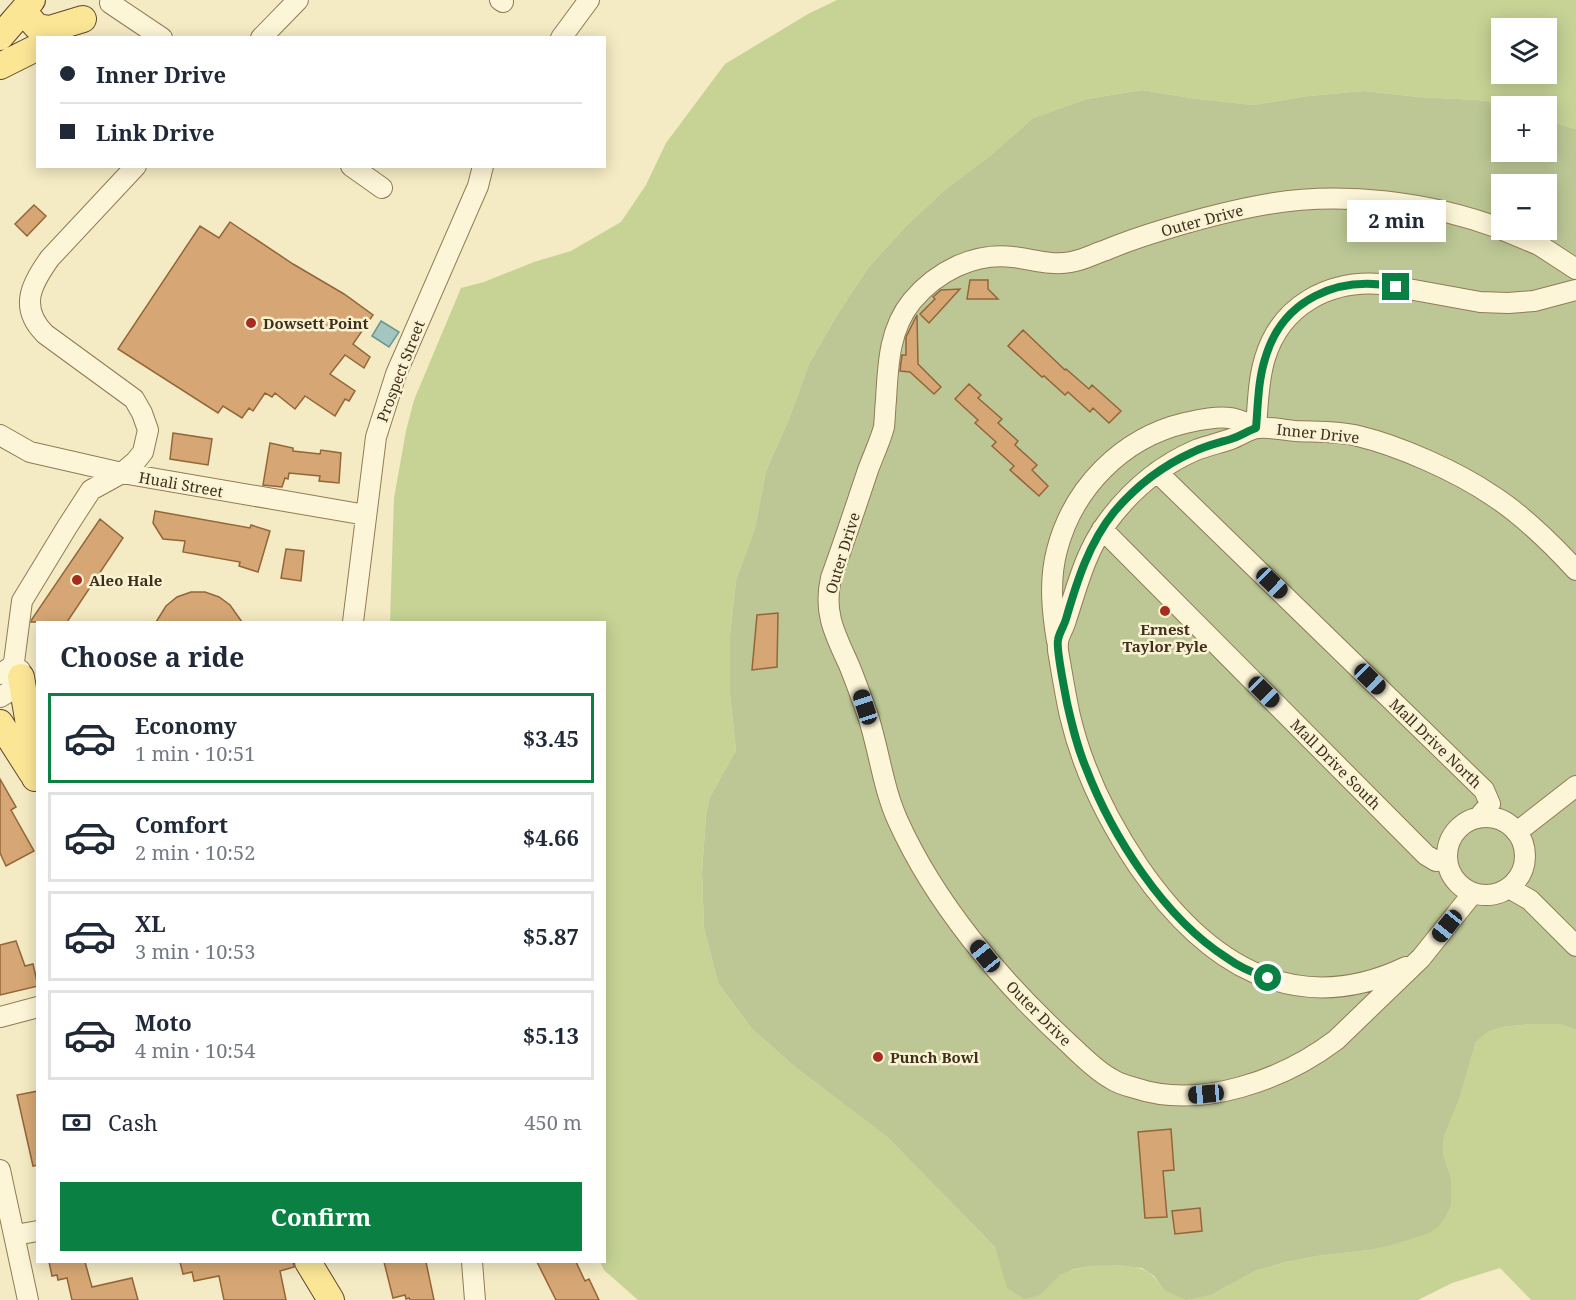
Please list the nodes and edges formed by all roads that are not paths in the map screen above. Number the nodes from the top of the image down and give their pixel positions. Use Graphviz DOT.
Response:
graph roads {
  1 [pos="298,0"];
  2 [pos="589,0"];
  3 [pos="112,1"];
  4 [pos="14,15"];
  5 [pos="83,19"];
  6 [pos="57,36"];
  7 [pos="159,36"];
  8 [pos="263,36"];
  9 [pos="562,36"];
  10 [pos="36,48"];
  11 [pos="0,66"];
  12 [pos="134,168"];
  13 [pos="354,168"];
  14 [pos="482,168"];
  15 [pos="382,188"];
  16 [pos="1491,225"];
  17 [pos="1527,240"];
  18 [pos="1576,269"];
  19 [pos="1576,290"];
  20 [pos="1256,428"];
  21 [pos="0,435"];
  22 [pos="1157,472"];
  23 [pos="122,473"];
  24 [pos="366,515"];
  25 [pos="1102,529"];
  26 [pos="1576,570"];
  27 [pos="353,621"];
  28 [pos="1057,641"];
  29 [pos="7,673"];
  30 [pos="0,698"];
  31 [pos="0,723"];
  32 [pos="36,781"];
  33 [pos="1576,786"];
  34 [pos="1478,818"];
  35 [pos="1517,832"];
  36 [pos="1447,858"];
  37 [pos="1509,888"];
  38 [pos="1473,893"];
  39 [pos="1576,946"];
  40 [pos="1421,958"];
  41 [pos="36,1008"];
  42 [pos="0,1017"];
  43 [pos="0,1170"];
  44 [pos="36,1231"];
  45 [pos="15,1235"];
  46 [pos="309,1263"];
  47 [pos="472,1263"];
  48 [pos="28,1300"];
  49 [pos="331,1300"];
  50 [pos="475,1300"];
  1 -- 8 [label="street"];
  2 -- 9 [label="street"];
  3 -- 5 [label="street"];
  3 -- 7 [label="street"];
  4 -- 5 [label="main road"];
  5 -- 6 [label="main road"];
  10 -- 11 [label="main road"];
  12 -- 23 [label="street"];
  13 -- 15 [label="street"];
  14 -- 24 [label="street, Prospect Street"];
  16 -- 40 [label="street, Outer Drive"];
  17 -- 18 [label="street, Outer Drive"];
  19 -- 20 [label="street"];
  20 -- 22 [label="street, Inner Drive"];
  20 -- 26 [label="street, Inner Drive"];
  20 -- 28 [label="street"];
  21 -- 23 [label="street, Huali Street"];
  22 -- 25 [label="street, Inner Drive"];
  22 -- 34 [label="street, Mall Drive North"];
  23 -- 24 [label="street, Huali Street"];
  23 -- 29 [label="street"];
  24 -- 27 [label="street, Prospect Street"];
  25 -- 28 [label="street, Inner Drive"];
  25 -- 36 [label="street, Mall Drive South"];
  28 -- 40 [label="street, Inner Drive"];
  29 -- 30 [label="street"];
  29 -- 32 [label="main road"];
  31 -- 32 [label="main road"];
  33 -- 35 [label="street"];
  34 -- 35 [label="street"];
  34 -- 36 [label="street"];
  35 -- 37 [label="street"];
  36 -- 38 [label="street"];
  37 -- 38 [label="street"];
  37 -- 39 [label="street"];
  38 -- 40 [label="street, Outer Drive"];
  41 -- 42 [label="street"];
  43 -- 45 [label="street"];
  44 -- 45 [label="street"];
  45 -- 48 [label="street"];
  46 -- 49 [label="main road"];
  47 -- 50 [label="street"];
}
